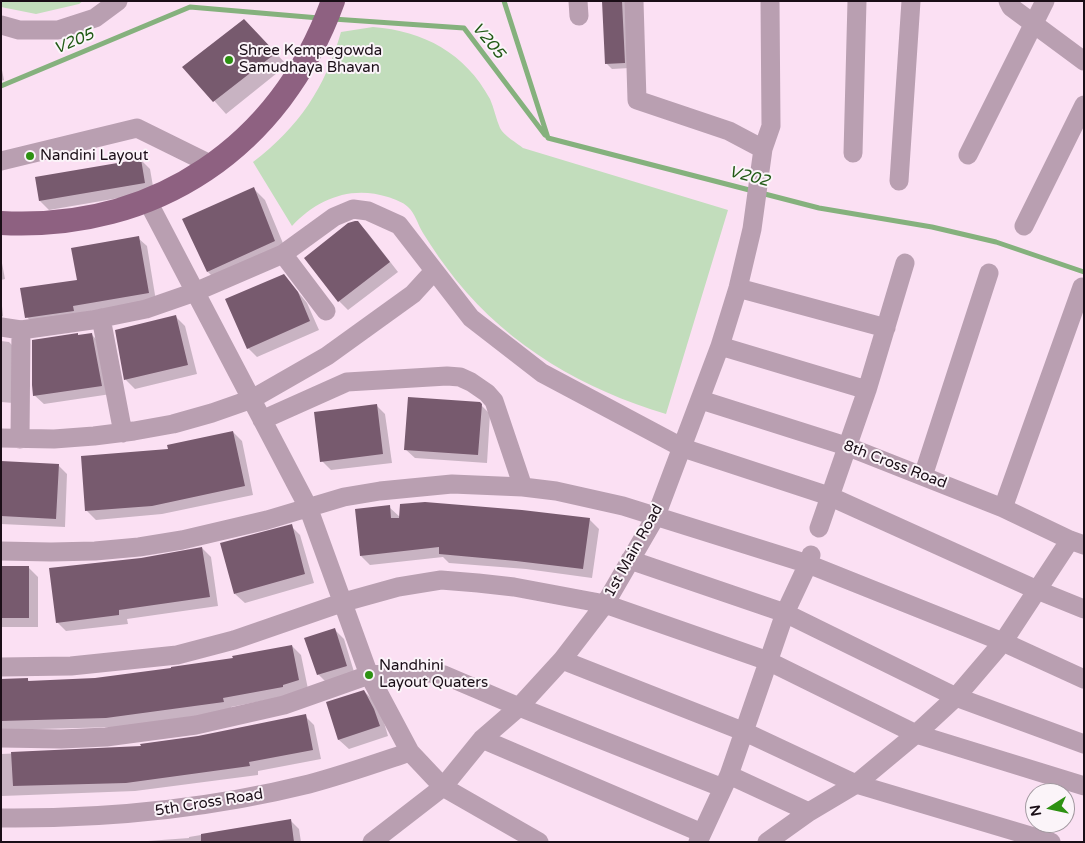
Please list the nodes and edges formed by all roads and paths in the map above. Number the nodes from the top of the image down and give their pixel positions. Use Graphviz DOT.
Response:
graph roads {
  1 [pos="118,1"];
  2 [pos="333,1"];
  3 [pos="634,1"];
  4 [pos="770,1"];
  5 [pos="857,1"];
  6 [pos="911,1"];
  7 [pos="1008,1"];
  8 [pos="1045,1"];
  9 [pos="1035,24"];
  10 [pos="1,25"];
  11 [pos="1084,61"];
  12 [pos="1084,104"];
  13 [pos="756,145"];
  14 [pos="853,153"];
  15 [pos="968,154"];
  16 [pos="1,161"];
  17 [pos="212,165"];
  18 [pos="899,181"];
  19 [pos="147,200"];
  20 [pos="1,224"];
  21 [pos="1024,226"];
  22 [pos="283,254"];
  23 [pos="905,262"];
  24 [pos="434,271"];
  25 [pos="989,273"];
  26 [pos="1082,287"];
  27 [pos="738,288"];
  28 [pos="195,292"];
  29 [pos="326,311"];
  30 [pos="101,318"];
  31 [pos="1,327"];
  32 [pos="886,328"];
  33 [pos="21,330"];
  34 [pos="720,346"];
  35 [pos="867,390"];
  36 [pos="252,399"];
  37 [pos="701,400"];
  38 [pos="262,420"];
  39 [pos="123,433"];
  40 [pos="1,438"];
  41 [pos="20,439"];
  42 [pos="846,446"];
  43 [pos="683,448"];
  44 [pos="923,476"];
  45 [pos="522,487"];
  46 [pos="829,496"];
  47 [pos="308,507"];
  48 [pos="1003,508"];
  49 [pos="656,516"];
  50 [pos="819,528"];
  51 [pos="1077,543"];
  52 [pos="1,551"];
  53 [pos="630,560"];
  54 [pos="810,560"];
  55 [pos="1037,590"];
  56 [pos="344,602"];
  57 [pos="605,604"];
  58 [pos="1084,609"];
  59 [pos="785,612"];
  60 [pos="1003,642"];
  61 [pos="562,660"];
  62 [pos="768,661"];
  63 [pos="1,667"];
  64 [pos="369,675"];
  65 [pos="1084,679"];
  66 [pos="956,697"];
  67 [pos="520,707"];
  68 [pos="745,732"];
  69 [pos="916,734"];
  70 [pos="1,738"];
  71 [pos="482,740"];
  72 [pos="1084,744"];
  73 [pos="410,752"];
  74 [pos="726,781"];
  75 [pos="856,784"];
  76 [pos="1084,786"];
  77 [pos="442,788"];
  78 [pos="810,812"];
  79 [pos="1,818"];
  80 [pos="700,838"];
  81 [pos="538,841"];
  82 [pos="372,842"];
  83 [pos="768,842"];
  84 [pos="1051,842"];
  1 -- 10 [label="street"];
  2 -- 17 [label="main road"];
  3 -- 13 [label="street"];
  4 -- 13 [label="street, 1st Main Road"];
  5 -- 14 [label="street"];
  6 -- 18 [label="street"];
  7 -- 9 [label="street"];
  8 -- 9 [label="street"];
  9 -- 11 [label="street"];
  9 -- 15 [label="street"];
  12 -- 21 [label="street"];
  13 -- 27 [label="street, 1st Main Road"];
  16 -- 17 [label="street"];
  17 -- 19 [label="main road"];
  19 -- 20 [label="main road"];
  19 -- 28 [label="street"];
  22 -- 24 [label="street"];
  22 -- 28 [label="street"];
  22 -- 29 [label="street"];
  23 -- 32 [label="street"];
  24 -- 36 [label="street"];
  24 -- 43 [label="street"];
  25 -- 44 [label="street"];
  26 -- 48 [label="street"];
  27 -- 32 [label="street"];
  27 -- 34 [label="street, 1st Main Road"];
  28 -- 30 [label="street"];
  28 -- 36 [label="street"];
  30 -- 33 [label="street"];
  30 -- 39 [label="street"];
  31 -- 33 [label="street"];
  32 -- 35 [label="street"];
  33 -- 41 [label="street"];
  34 -- 35 [label="street"];
  34 -- 37 [label="street, 1st Main Road"];
  35 -- 42 [label="street"];
  36 -- 38 [label="street"];
  36 -- 39 [label="street"];
  37 -- 42 [label="street, 8th Cross Road"];
  37 -- 43 [label="street, 1st Main Road"];
  38 -- 45 [label="street"];
  38 -- 47 [label="street"];
  39 -- 41 [label="street"];
  40 -- 41 [label="street"];
  42 -- 44 [label="street, 8th Cross Road"];
  42 -- 46 [label="street"];
  43 -- 46 [label="street"];
  43 -- 49 [label="street, 1st Main Road"];
  44 -- 48 [label="street, 8th Cross Road"];
  45 -- 47 [label="street"];
  45 -- 49 [label="street"];
  46 -- 50 [label="street"];
  46 -- 55 [label="street"];
  47 -- 52 [label="street"];
  47 -- 56 [label="street"];
  48 -- 51 [label="street, 8th Cross Road"];
  49 -- 53 [label="street, 1st Main Road"];
  49 -- 54 [label="street"];
  51 -- 55 [label="street"];
  53 -- 57 [label="street, 1st Main Road"];
  53 -- 59 [label="street"];
  54 -- 59 [label="street"];
  54 -- 60 [label="street"];
  55 -- 58 [label="street"];
  55 -- 60 [label="street"];
  56 -- 57 [label="street"];
  56 -- 63 [label="street"];
  56 -- 64 [label="street"];
  57 -- 61 [label="street, 1st Main Road"];
  57 -- 62 [label="street"];
  59 -- 62 [label="street"];
  59 -- 66 [label="street"];
  60 -- 65 [label="street"];
  60 -- 66 [label="street"];
  61 -- 67 [label="street, 1st Main Road"];
  61 -- 68 [label="street"];
  62 -- 68 [label="street"];
  62 -- 69 [label="street"];
  64 -- 67 [label="street"];
  64 -- 70 [label="street"];
  64 -- 73 [label="street"];
  66 -- 69 [label="street"];
  66 -- 72 [label="street"];
  67 -- 71 [label="street, 1st Main Road"];
  67 -- 74 [label="street"];
  68 -- 74 [label="street"];
  68 -- 75 [label="street"];
  69 -- 75 [label="street"];
  69 -- 76 [label="street"];
  71 -- 77 [label="street, 1st Main Road"];
  71 -- 80 [label="street"];
  73 -- 77 [label="street"];
  73 -- 79 [label="street, 5th Cross Road"];
  74 -- 78 [label="street"];
  74 -- 80 [label="street"];
  75 -- 78 [label="street"];
  75 -- 84 [label="street"];
  77 -- 81 [label="street"];
  77 -- 82 [label="street, 1st Main Road"];
  78 -- 83 [label="street"];
}
